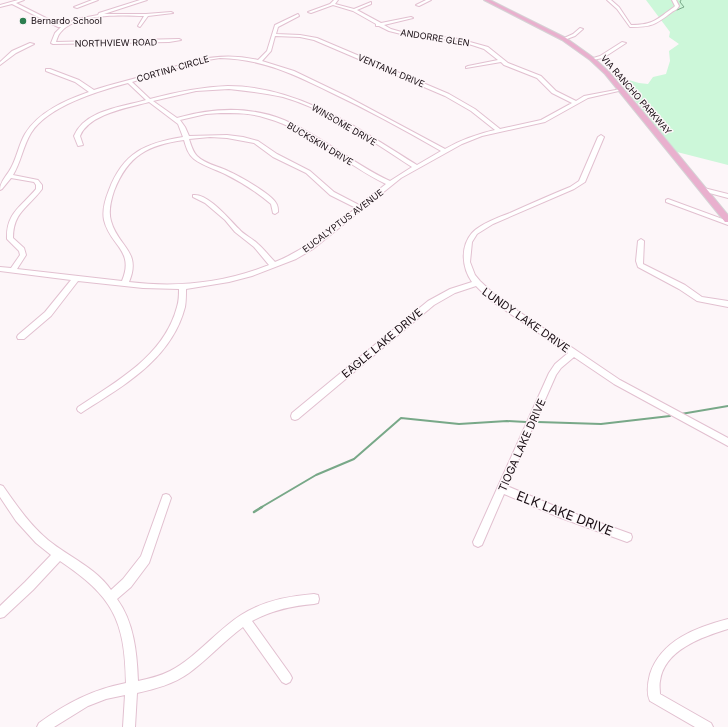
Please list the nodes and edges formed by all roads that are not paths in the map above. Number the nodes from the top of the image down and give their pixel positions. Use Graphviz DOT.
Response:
graph roads {
  1 [pos="22,0"];
  2 [pos="96,0"];
  3 [pos="145,0"];
  4 [pos="429,0"];
  5 [pos="486,0"];
  6 [pos="609,0"];
  7 [pos="674,0"];
  8 [pos="334,2"];
  9 [pos="13,3"];
  10 [pos="370,3"];
  11 [pos="418,5"];
  12 [pos="0,6"];
  13 [pos="76,7"];
  14 [pos="354,10"];
  15 [pos="171,12"];
  16 [pos="310,12"];
  17 [pos="146,15"];
  18 [pos="298,15"];
  19 [pos="98,16"];
  20 [pos="411,18"];
  21 [pos="377,24"];
  22 [pos="63,26"];
  23 [pos="140,26"];
  24 [pos="581,29"];
  25 [pos="274,35"];
  26 [pos="564,39"];
  27 [pos="178,40"];
  28 [pos="624,43"];
  29 [pos="32,44"];
  30 [pos="592,59"];
  31 [pos="258,61"];
  32 [pos="502,61"];
  33 [pos="0,64"];
  34 [pos="468,67"];
  35 [pos="48,70"];
  36 [pos="129,82"];
  37 [pos="621,90"];
  38 [pos="93,92"];
  39 [pos="150,101"];
  40 [pos="575,102"];
  41 [pos="175,120"];
  42 [pos="499,131"];
  43 [pos="601,137"];
  44 [pos="186,139"];
  45 [pos="80,145"];
  46 [pos="444,151"];
  47 [pos="416,167"];
  48 [pos="9,176"];
  49 [pos="391,184"];
  50 [pos="0,188"];
  51 [pos="704,190"];
  52 [pos="195,196"];
  53 [pos="728,196"];
  54 [pos="668,201"];
  55 [pos="360,208"];
  56 [pos="276,212"];
  57 [pos="728,221"];
  58 [pos="641,241"];
  59 [pos="274,266"];
  60 [pos="0,269"];
  61 [pos="13,270"];
  62 [pos="76,278"];
  63 [pos="124,283"];
  64 [pos="477,283"];
  65 [pos="183,287"];
  66 [pos="728,304"];
  67 [pos="21,337"];
  68 [pos="574,353"];
  69 [pos="81,409"];
  70 [pos="295,416"];
  71 [pos="728,442"];
  72 [pos="0,489"];
  73 [pos="503,489"];
  74 [pos="166,498"];
  75 [pos="627,538"];
  76 [pos="478,542"];
  77 [pos="59,554"];
  78 [pos="110,598"];
  79 [pos="314,599"];
  80 [pos="0,613"];
  81 [pos="244,619"];
  82 [pos="728,624"];
  83 [pos="286,678"];
  84 [pos="132,688"];
  85 [pos="43,727"];
  86 [pos="129,727"];
  87 [pos="706,727"];
  1 -- 9 [label="street"];
  2 -- 13 [label="street"];
  3 -- 19 [label="street"];
  4 -- 11 [label="street"];
  5 -- 26 [label="main road, VIA RANCHO PARKWAY"];
  6 -- 7 [label="street"];
  8 -- 14 [label="street, ANDORRE GLEN"];
  8 -- 16 [label="street"];
  9 -- 12 [label="street"];
  9 -- 22 [label="street"];
  10 -- 14 [label="street"];
  14 -- 21 [label="street, ANDORRE GLEN"];
  15 -- 17 [label="street"];
  17 -- 19 [label="street"];
  17 -- 23 [label="street"];
  18 -- 25 [label="street"];
  19 -- 22 [label="street"];
  20 -- 21 [label="street"];
  21 -- 32 [label="street, ANDORRE GLEN"];
  22 -- 27 [label="street, NORTHVIEW ROAD"];
  24 -- 26 [label="street"];
  25 -- 31 [label="street"];
  25 -- 42 [label="street, VENTANA DRIVE"];
  26 -- 30 [label="main road, VIA RANCHO PARKWAY"];
  28 -- 30 [label="street"];
  29 -- 33 [label="street"];
  30 -- 37 [label="main road, VIA RANCHO PARKWAY"];
  31 -- 36 [label="street, CORTINA CIRCLE"];
  31 -- 46 [label="street, CORTINA CIRCLE"];
  32 -- 34 [label="street"];
  32 -- 40 [label="street, ANDORRE GLEN"];
  35 -- 38 [label="street"];
  36 -- 38 [label="street, CORTINA CIRCLE"];
  36 -- 39 [label="street"];
  37 -- 40 [label="street, EUCALYPTUS AVENUE"];
  37 -- 51 [label="main road, VIA RANCHO PARKWAY"];
  38 -- 48 [label="street, CORTINA CIRCLE"];
  39 -- 41 [label="street"];
  39 -- 45 [label="street, WINSOME DRIVE"];
  39 -- 47 [label="street, WINSOME DRIVE"];
  40 -- 42 [label="street, EUCALYPTUS AVENUE"];
  41 -- 44 [label="street"];
  41 -- 49 [label="street, BUCKSKIN DRIVE"];
  42 -- 46 [label="street, EUCALYPTUS AVENUE"];
  43 -- 64 [label="street, LUNDY LAKE DRIVE"];
  44 -- 55 [label="street"];
  44 -- 56 [label="street"];
  44 -- 63 [label="street"];
  46 -- 47 [label="street, EUCALYPTUS AVENUE"];
  47 -- 49 [label="street, EUCALYPTUS AVENUE"];
  48 -- 50 [label="street, CORTINA CIRCLE"];
  48 -- 61 [label="street"];
  49 -- 55 [label="street, EUCALYPTUS AVENUE"];
  51 -- 53 [label="street"];
  51 -- 57 [label="main road, VIA RANCHO PARKWAY"];
  52 -- 59 [label="street"];
  54 -- 57 [label="street"];
  55 -- 59 [label="street, EUCALYPTUS AVENUE"];
  58 -- 66 [label="street"];
  59 -- 65 [label="street, EUCALYPTUS AVENUE"];
  60 -- 61 [label="street, EUCALYPTUS AVENUE"];
  61 -- 62 [label="street, EUCALYPTUS AVENUE"];
  62 -- 63 [label="street, EUCALYPTUS AVENUE"];
  62 -- 67 [label="street"];
  63 -- 65 [label="street, EUCALYPTUS AVENUE"];
  64 -- 68 [label="street, LUNDY LAKE DRIVE"];
  64 -- 70 [label="street, EAGLE LAKE DRIVE"];
  65 -- 69 [label="street"];
  68 -- 71 [label="street, LUNDY LAKE DRIVE"];
  68 -- 73 [label="street, TIOGA LAKE DRIVE"];
  72 -- 77 [label="street"];
  73 -- 75 [label="street, ELK LAKE DRIVE"];
  73 -- 76 [label="street, TIOGA LAKE DRIVE"];
  74 -- 78 [label="street"];
  77 -- 78 [label="street"];
  77 -- 80 [label="street"];
  78 -- 84 [label="street"];
  79 -- 81 [label="street"];
  81 -- 83 [label="street"];
  81 -- 84 [label="street"];
  82 -- 87 [label="street"];
  84 -- 85 [label="street"];
  84 -- 86 [label="street"];
}
